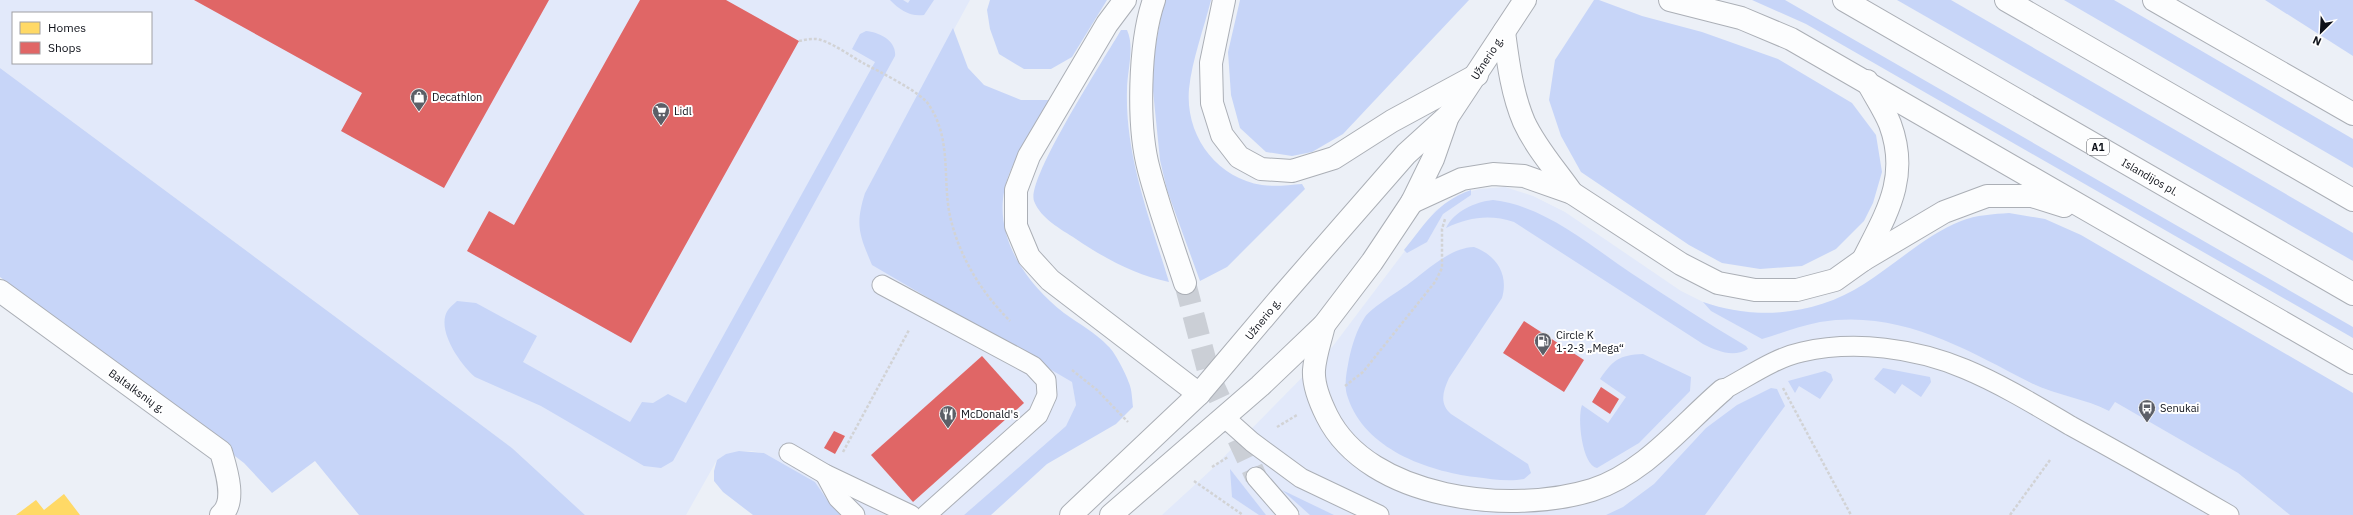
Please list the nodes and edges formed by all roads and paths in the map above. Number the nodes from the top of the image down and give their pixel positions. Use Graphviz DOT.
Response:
graph roads {
  1 [pos="1125,0"];
  2 [pos="1154,0"];
  3 [pos="1224,0"];
  4 [pos="1525,0"];
  5 [pos="1670,0"];
  6 [pos="1844,0"];
  7 [pos="2006,0"];
  8 [pos="2154,0"];
  9 [pos="2171,0"];
  10 [pos="2193,22"];
  11 [pos="1504,32"];
  12 [pos="1476,75"];
  13 [pos="1867,81"];
  14 [pos="2353,114"];
  15 [pos="1449,115"];
  16 [pos="1572,193"];
  17 [pos="2353,200"];
  18 [pos="1412,202"];
  19 [pos="1448,217"];
  20 [pos="2102,218"];
  21 [pos="1863,260"];
  22 [pos="1186,283"];
  23 [pos="882,285"];
  24 [pos="0,291"];
  25 [pos="2353,294"];
  26 [pos="921,306"];
  27 [pos="1324,325"];
  28 [pos="2353,363"];
  29 [pos="1770,365"];
  30 [pos="1723,390"];
  31 [pos="1200,394"];
  32 [pos="1319,402"];
  33 [pos="1224,417"];
  34 [pos="1252,442"];
  35 [pos="789,453"];
  36 [pos="2050,460"];
  37 [pos="1206,472"];
  38 [pos="828,475"];
  39 [pos="1199,476"];
  40 [pos="1256,477"];
  41 [pos="1193,480"];
  42 [pos="221,515"];
  43 [pos="856,515"];
  44 [pos="910,515"];
  45 [pos="926,515"];
  46 [pos="1071,515"];
  47 [pos="1111,515"];
  48 [pos="1289,515"];
  49 [pos="1379,515"];
  50 [pos="1851,515"];
  51 [pos="2010,515"];
  52 [pos="2229,515"];
  1 -- 31 [label="main road"];
  2 -- 22 [label="main road"];
  3 -- 12 [label="main road"];
  4 -- 11 [label="main road, Užnerio g."];
  5 -- 13 [label="main road"];
  6 -- 25 [label="main road, Islandijos pl. / A1"];
  7 -- 17 [label="main road"];
  8 -- 10 [label="main road"];
  9 -- 10 [label="main road"];
  10 -- 14 [label="main road"];
  11 -- 12 [label="main road, Užnerio g."];
  11 -- 16 [label="main road"];
  12 -- 15 [label="main road, Užnerio g."];
  13 -- 20 [label="main road"];
  13 -- 21 [label="main road"];
  15 -- 18 [label="main road, Užnerio g."];
  15 -- 31 [label="main road, Užnerio g."];
  16 -- 18 [label="main road"];
  16 -- 21 [label="main road"];
  18 -- 27 [label="main road, Užnerio g."];
  19 -- 32 [label="path"];
  20 -- 21 [label="main road"];
  20 -- 28 [label="main road"];
  23 -- 26 [label="lane"];
  24 -- 42 [label="main road, Baltalksnių g."];
  26 -- 38 [label="path"];
  26 -- 45 [label="lane"];
  27 -- 32 [label="main road"];
  27 -- 33 [label="main road, Užnerio g."];
  29 -- 30 [label="lane"];
  29 -- 50 [label="path"];
  29 -- 52 [label="lane"];
  30 -- 32 [label="main road"];
  31 -- 33 [label="main road"];
  31 -- 46 [label="main road, Užnerio g."];
  32 -- 34 [label="path"];
  33 -- 34 [label="lane"];
  33 -- 47 [label="main road, Užnerio g."];
  34 -- 37 [label="path"];
  34 -- 49 [label="lane"];
  35 -- 38 [label="lane"];
  36 -- 51 [label="path"];
  38 -- 43 [label="lane"];
  38 -- 44 [label="lane"];
  39 -- 41 [label="path"];
  40 -- 48 [label="lane"];
}
